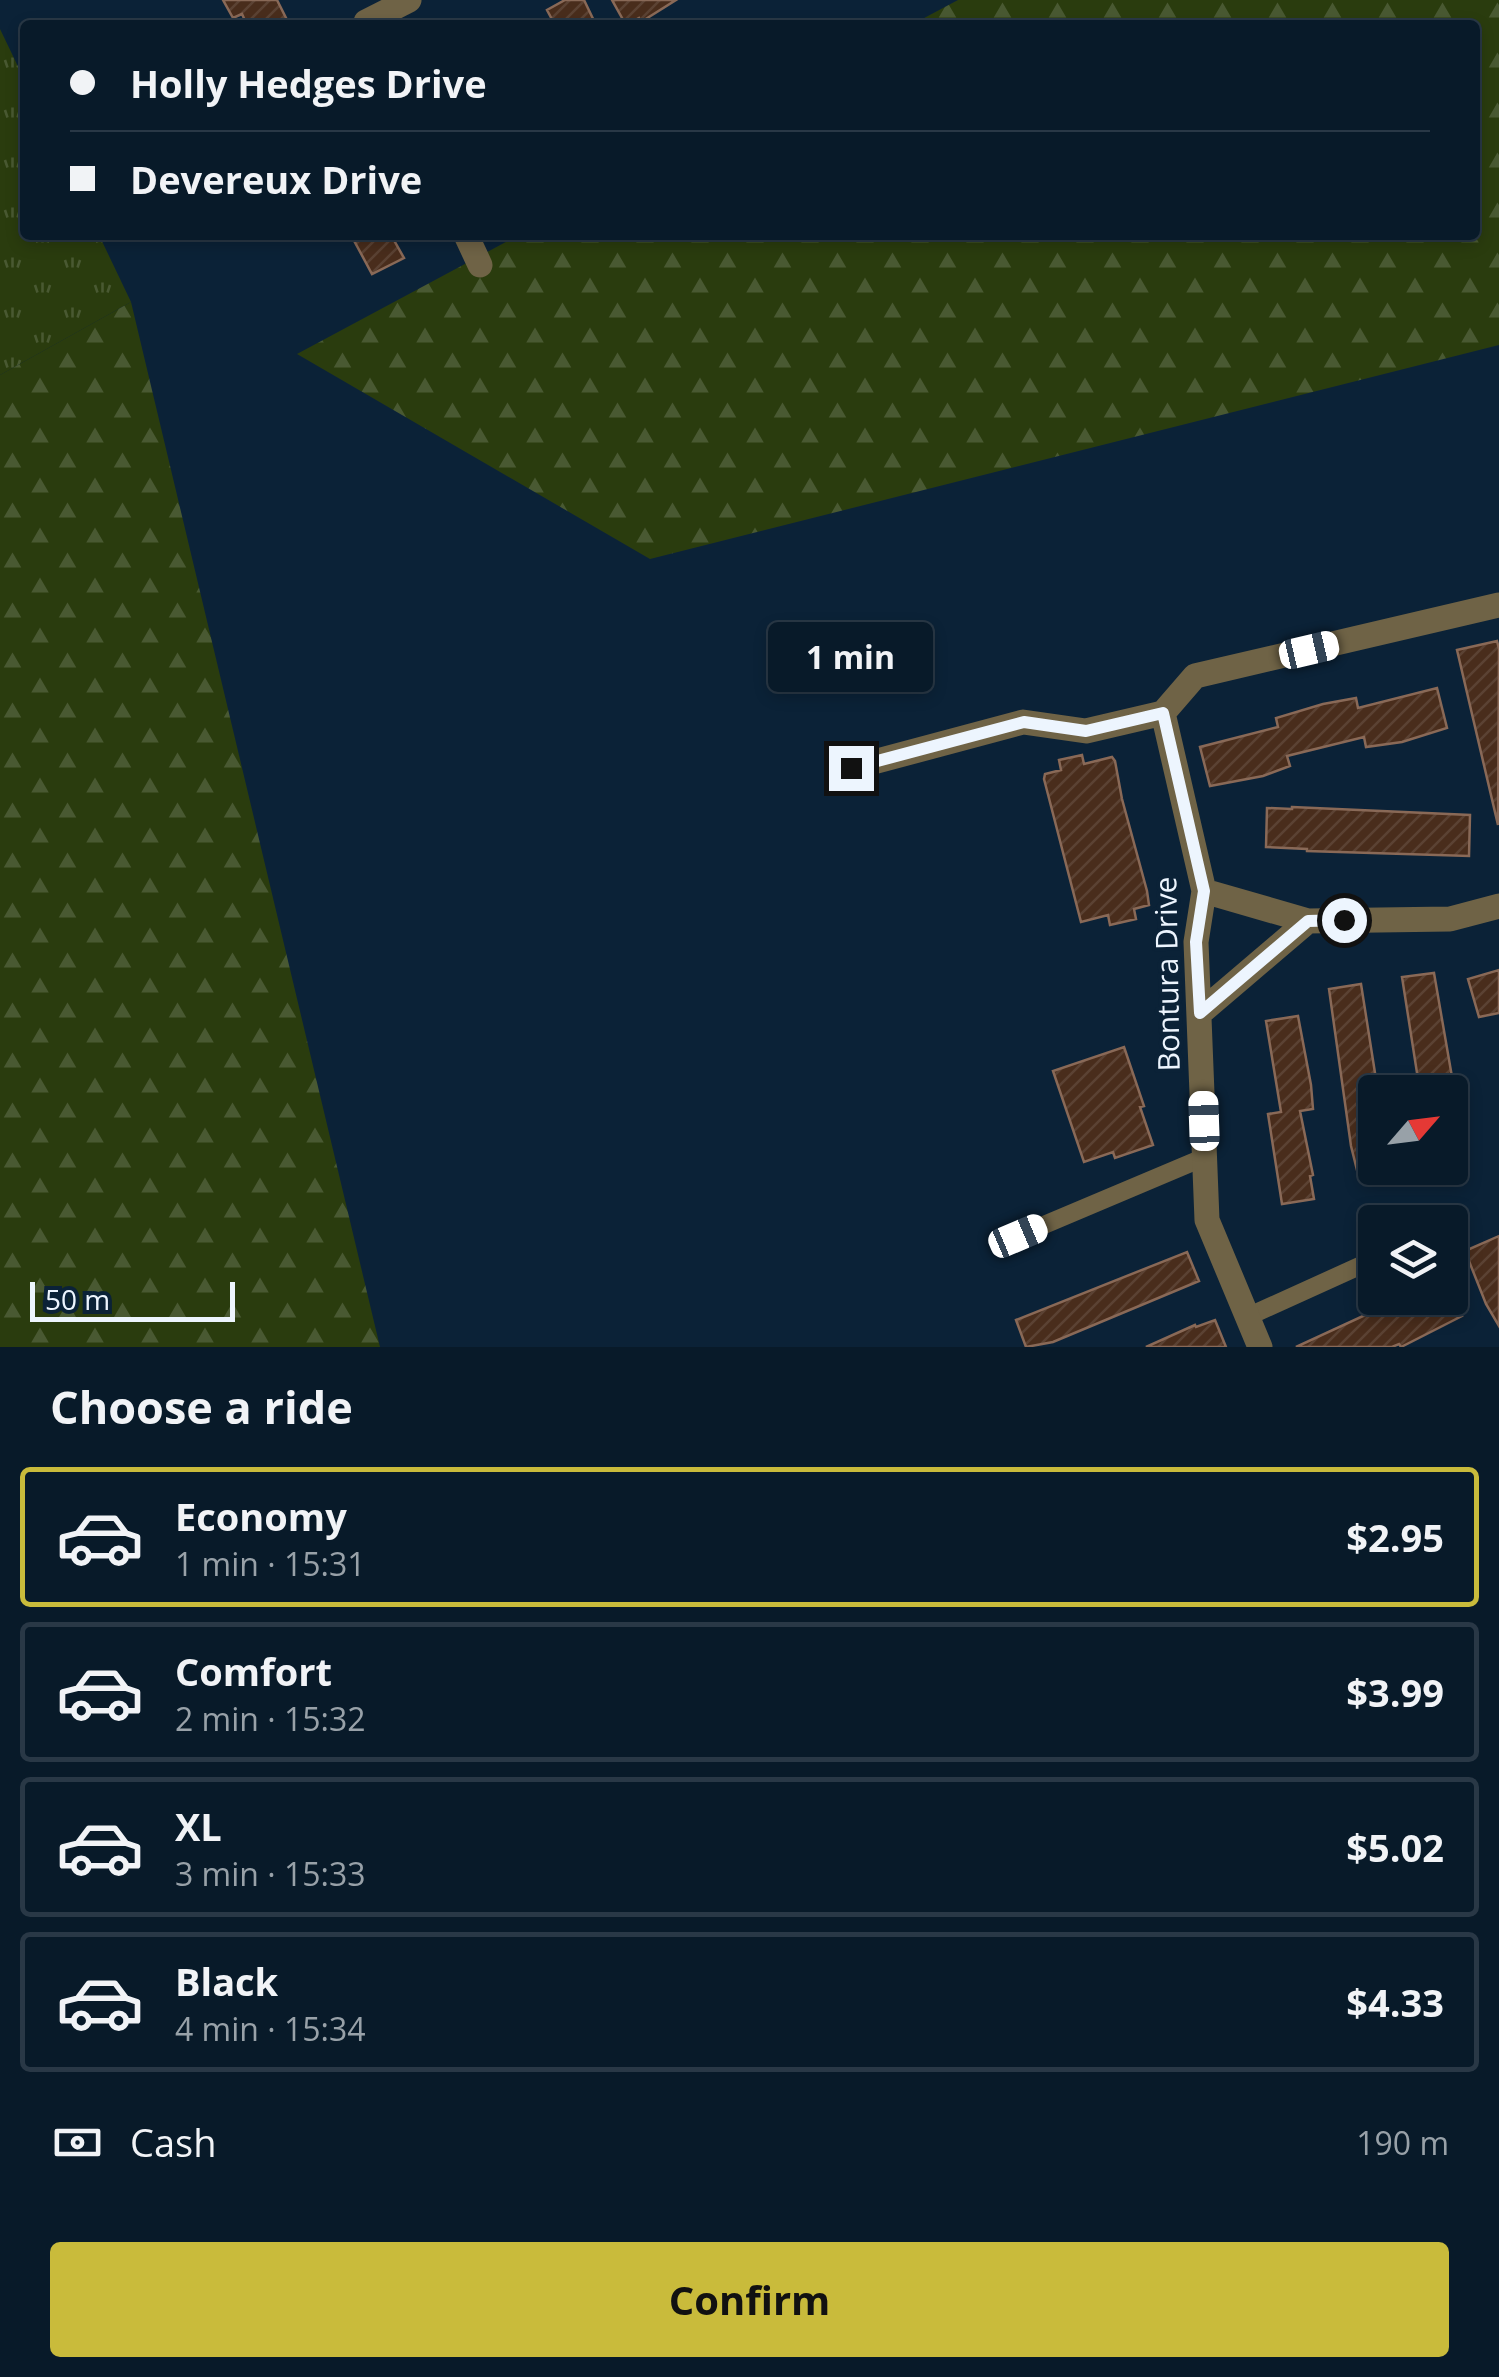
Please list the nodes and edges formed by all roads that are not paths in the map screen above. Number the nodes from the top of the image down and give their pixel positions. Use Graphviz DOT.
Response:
graph roads {
  1 [pos="410,0"];
  2 [pos="363,16"];
  3 [pos="468,240"];
  4 [pos="480,265"];
  5 [pos="1499,605"];
  6 [pos="1163,713"];
  7 [pos="851,768"];
  8 [pos="1204,891"];
  9 [pos="1499,906"];
  10 [pos="1308,921"];
  11 [pos="1200,1013"];
  12 [pos="1205,1157"];
  13 [pos="1018,1236"];
  14 [pos="1358,1267"];
  15 [pos="1247,1317"];
  16 [pos="1260,1347"];
  1 -- 2 [label="street"];
  3 -- 4 [label="street"];
  5 -- 6 [label="street"];
  6 -- 7 [label="street"];
  6 -- 8 [label="street, Bontura Drive"];
  8 -- 10 [label="street"];
  8 -- 11 [label="street, Bontura Drive"];
  9 -- 10 [label="street"];
  10 -- 11 [label="street"];
  11 -- 12 [label="street, Bontura Drive"];
  12 -- 13 [label="lane"];
  12 -- 15 [label="street, Bontura Drive"];
  14 -- 15 [label="lane"];
  15 -- 16 [label="street, Bontura Drive"];
}
